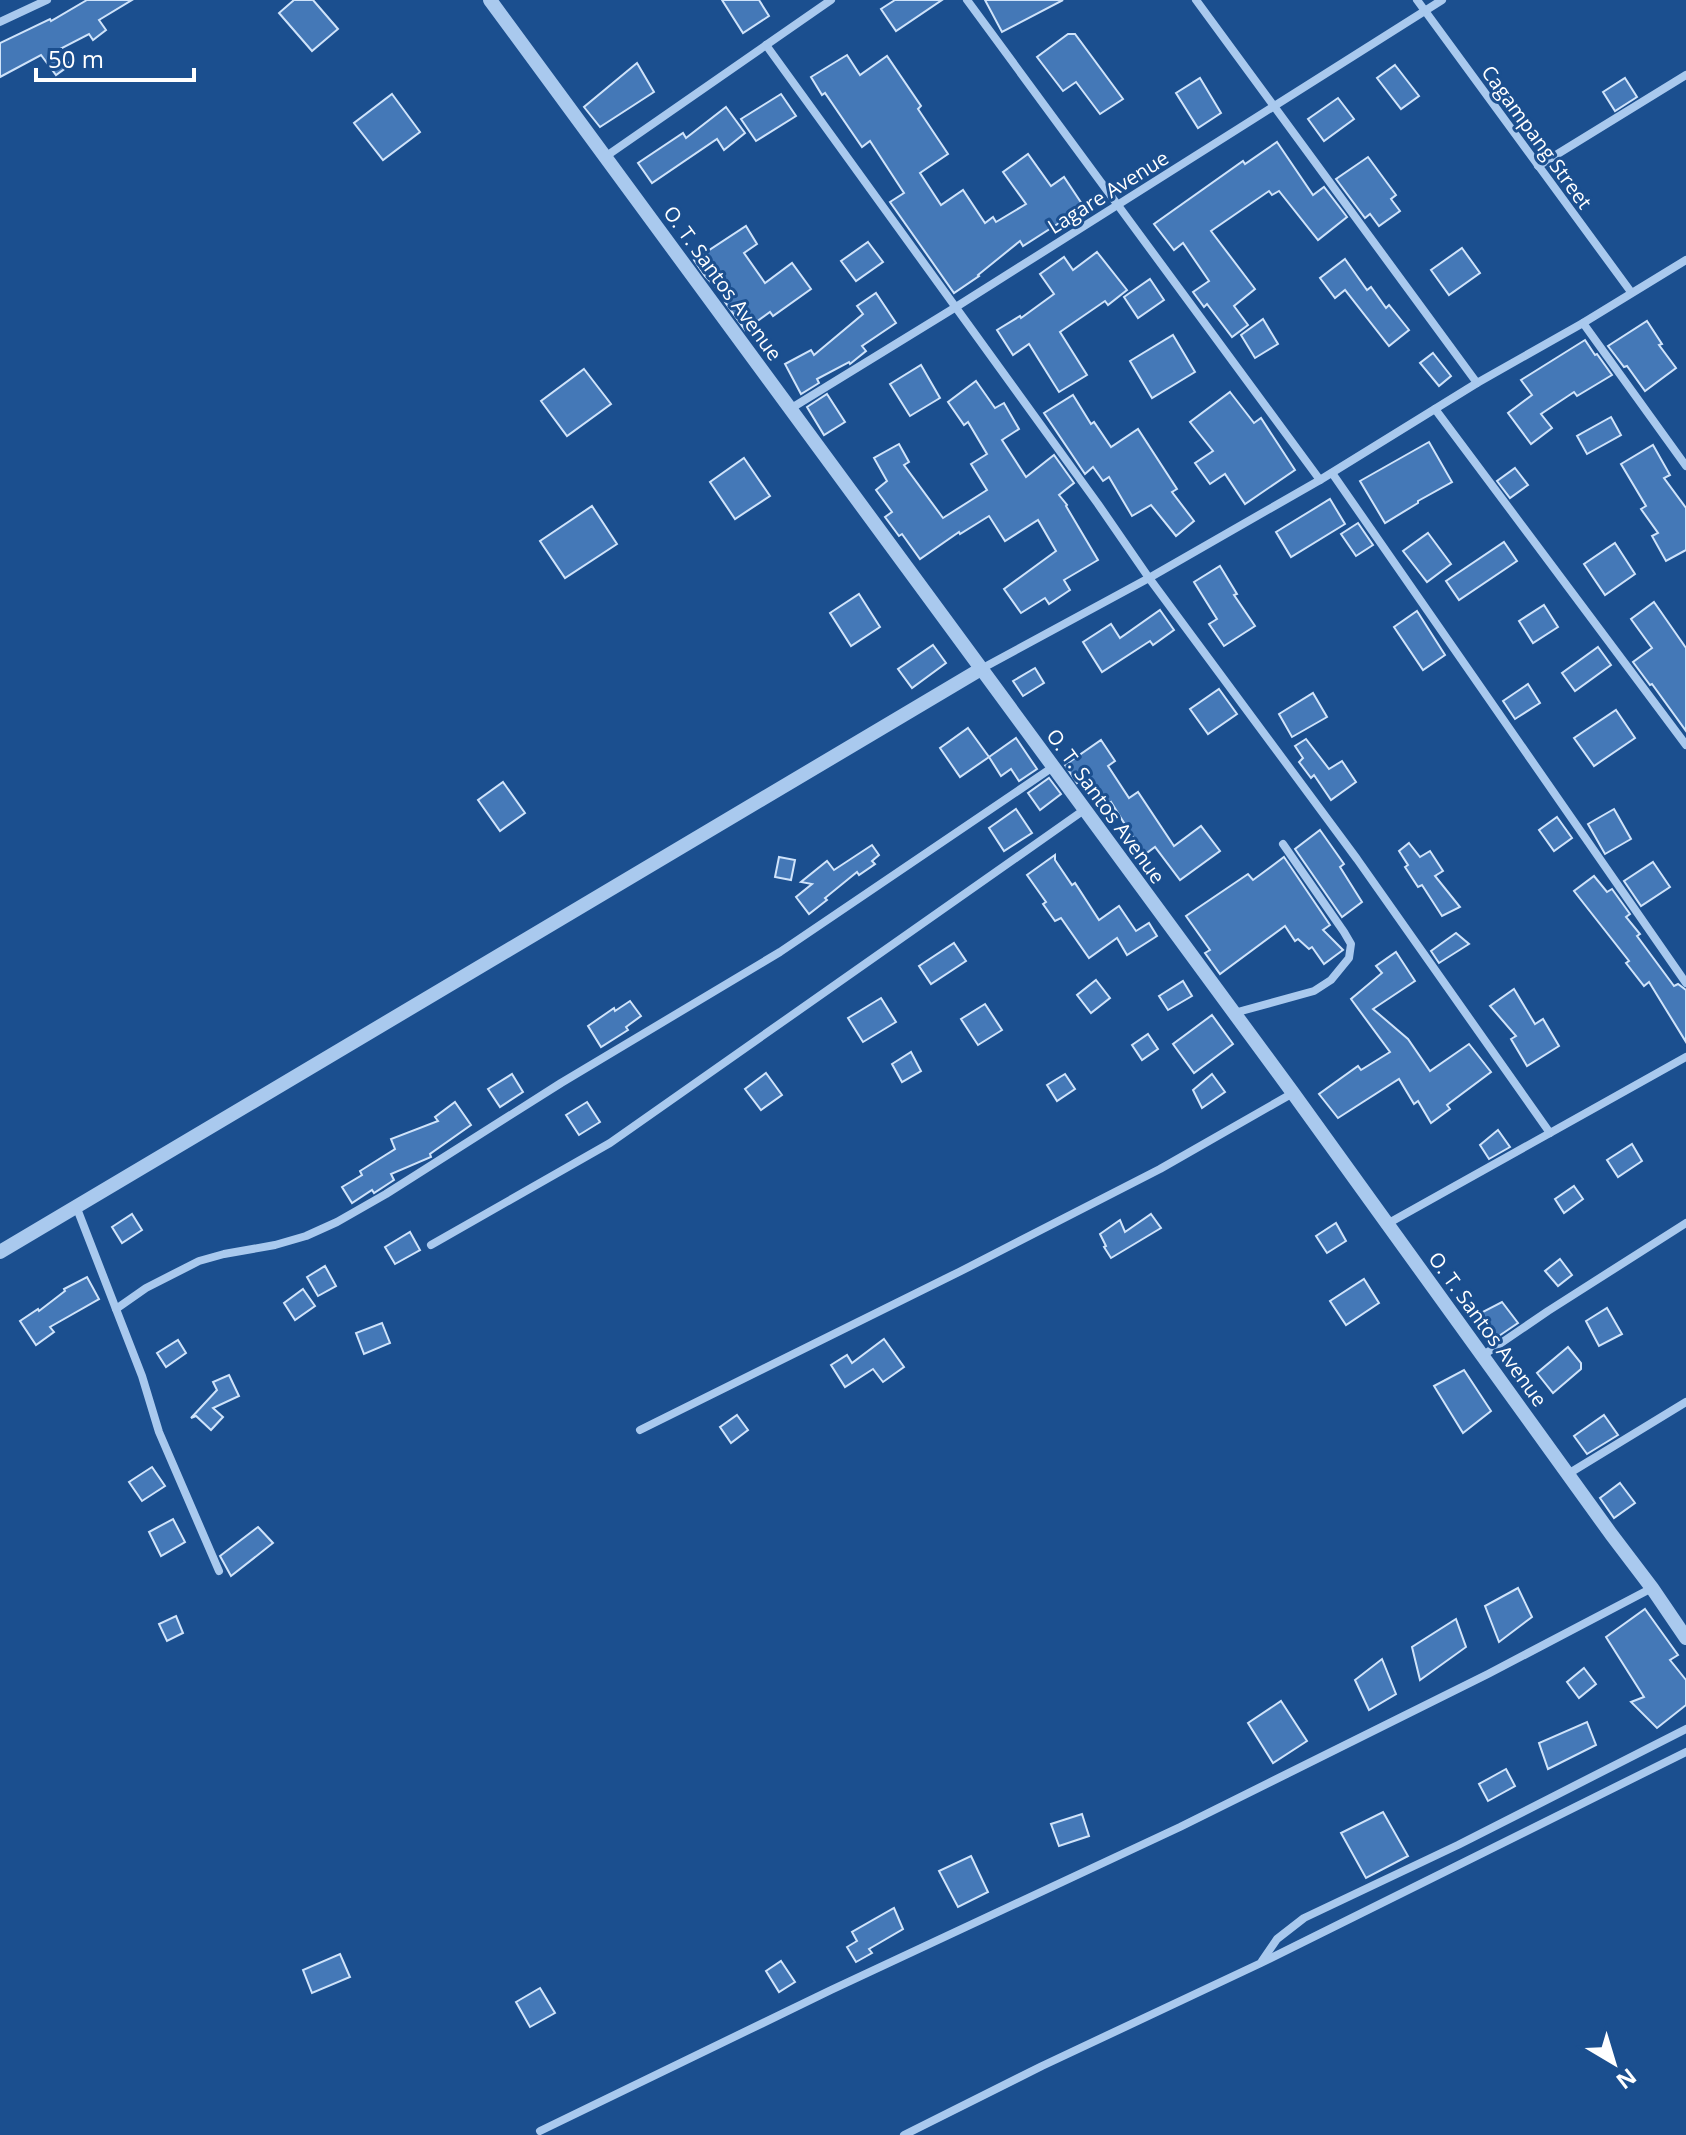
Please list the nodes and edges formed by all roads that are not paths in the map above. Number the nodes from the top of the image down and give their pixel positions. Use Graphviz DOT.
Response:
graph roads {
  1 [pos="47,0"];
  2 [pos="490,0"];
  3 [pos="831,0"];
  4 [pos="967,0"];
  5 [pos="1196,0"];
  6 [pos="1417,0"];
  7 [pos="1442,0"];
  8 [pos="1424,11"];
  9 [pos="0,22"];
  10 [pos="766,45"];
  11 [pos="1686,75"];
  12 [pos="1274,106"];
  13 [pos="605,157"];
  14 [pos="1538,166"];
  15 [pos="1118,205"];
  16 [pos="1686,260"];
  17 [pos="1631,292"];
  18 [pos="956,307"];
  19 [pos="1583,323"];
  20 [pos="1477,383"];
  21 [pos="790,409"];
  22 [pos="1435,409"];
  23 [pos="1686,466"];
  24 [pos="1332,473"];
  25 [pos="1320,480"];
  26 [pos="1149,578"];
  27 [pos="981,669"];
  28 [pos="1686,745"];
  29 [pos="1053,767"];
  30 [pos="1084,810"];
  31 [pos="1283,844"];
  32 [pos="1686,983"];
  33 [pos="1233,1013"];
  34 [pos="1686,1057"];
  35 [pos="1293,1093"];
  36 [pos="1550,1133"];
  37 [pos="76,1206"];
  38 [pos="1686,1223"];
  39 [pos="1387,1224"];
  40 [pos="431,1245"];
  41 [pos="0,1252"];
  42 [pos="116,1309"];
  43 [pos="1482,1356"];
  44 [pos="1686,1402"];
  45 [pos="640,1430"];
  46 [pos="1568,1474"];
  47 [pos="219,1571"];
  48 [pos="1652,1588"];
  49 [pos="1686,1638"];
  50 [pos="1686,1729"];
  51 [pos="1686,1752"];
  52 [pos="1261,1963"];
  53 [pos="540,2131"];
  54 [pos="904,2135"];
  1 -- 9 [label="street"];
  2 -- 13 [label="street, O. T. Santos Avenue"];
  3 -- 10 [label="street"];
  4 -- 15 [label="street"];
  5 -- 12 [label="street"];
  6 -- 8 [label="street, Cagampang Street"];
  7 -- 8 [label="street, Lagare Avenue"];
  8 -- 12 [label="street, Lagare Avenue"];
  8 -- 14 [label="street, Cagampang Street"];
  10 -- 13 [label="street"];
  10 -- 18 [label="street"];
  11 -- 14 [label="street"];
  12 -- 15 [label="street, Lagare Avenue"];
  12 -- 20 [label="street"];
  13 -- 21 [label="street, O. T. Santos Avenue"];
  14 -- 17 [label="street, Cagampang Street"];
  15 -- 18 [label="street, Lagare Avenue"];
  15 -- 25 [label="street"];
  16 -- 17 [label="street"];
  17 -- 19 [label="street"];
  18 -- 21 [label="street, Lagare Avenue"];
  18 -- 26 [label="street"];
  19 -- 20 [label="street"];
  19 -- 23 [label="street"];
  20 -- 22 [label="street"];
  21 -- 27 [label="street, O. T. Santos Avenue"];
  22 -- 24 [label="street"];
  22 -- 28 [label="street"];
  24 -- 25 [label="street"];
  24 -- 32 [label="street"];
  25 -- 26 [label="street"];
  26 -- 27 [label="street"];
  26 -- 36 [label="street"];
  27 -- 29 [label="street, O. T. Santos Avenue"];
  27 -- 37 [label="street"];
  29 -- 30 [label="street, O. T. Santos Avenue"];
  29 -- 42 [label="street"];
  30 -- 33 [label="street, O. T. Santos Avenue"];
  30 -- 40 [label="street"];
  31 -- 33 [label="street"];
  33 -- 35 [label="street, O. T. Santos Avenue"];
  34 -- 36 [label="street"];
  35 -- 39 [label="street, O. T. Santos Avenue"];
  35 -- 45 [label="street"];
  36 -- 39 [label="street"];
  37 -- 41 [label="street"];
  37 -- 42 [label="street"];
  38 -- 43 [label="street"];
  39 -- 43 [label="street, O. T. Santos Avenue"];
  42 -- 47 [label="street"];
  43 -- 46 [label="street, O. T. Santos Avenue"];
  44 -- 46 [label="street"];
  46 -- 48 [label="street, O. T. Santos Avenue"];
  48 -- 49 [label="street, O. T. Santos Avenue"];
  48 -- 53 [label="street"];
  50 -- 52 [label="street"];
  51 -- 52 [label="street"];
  52 -- 54 [label="street"];
}
